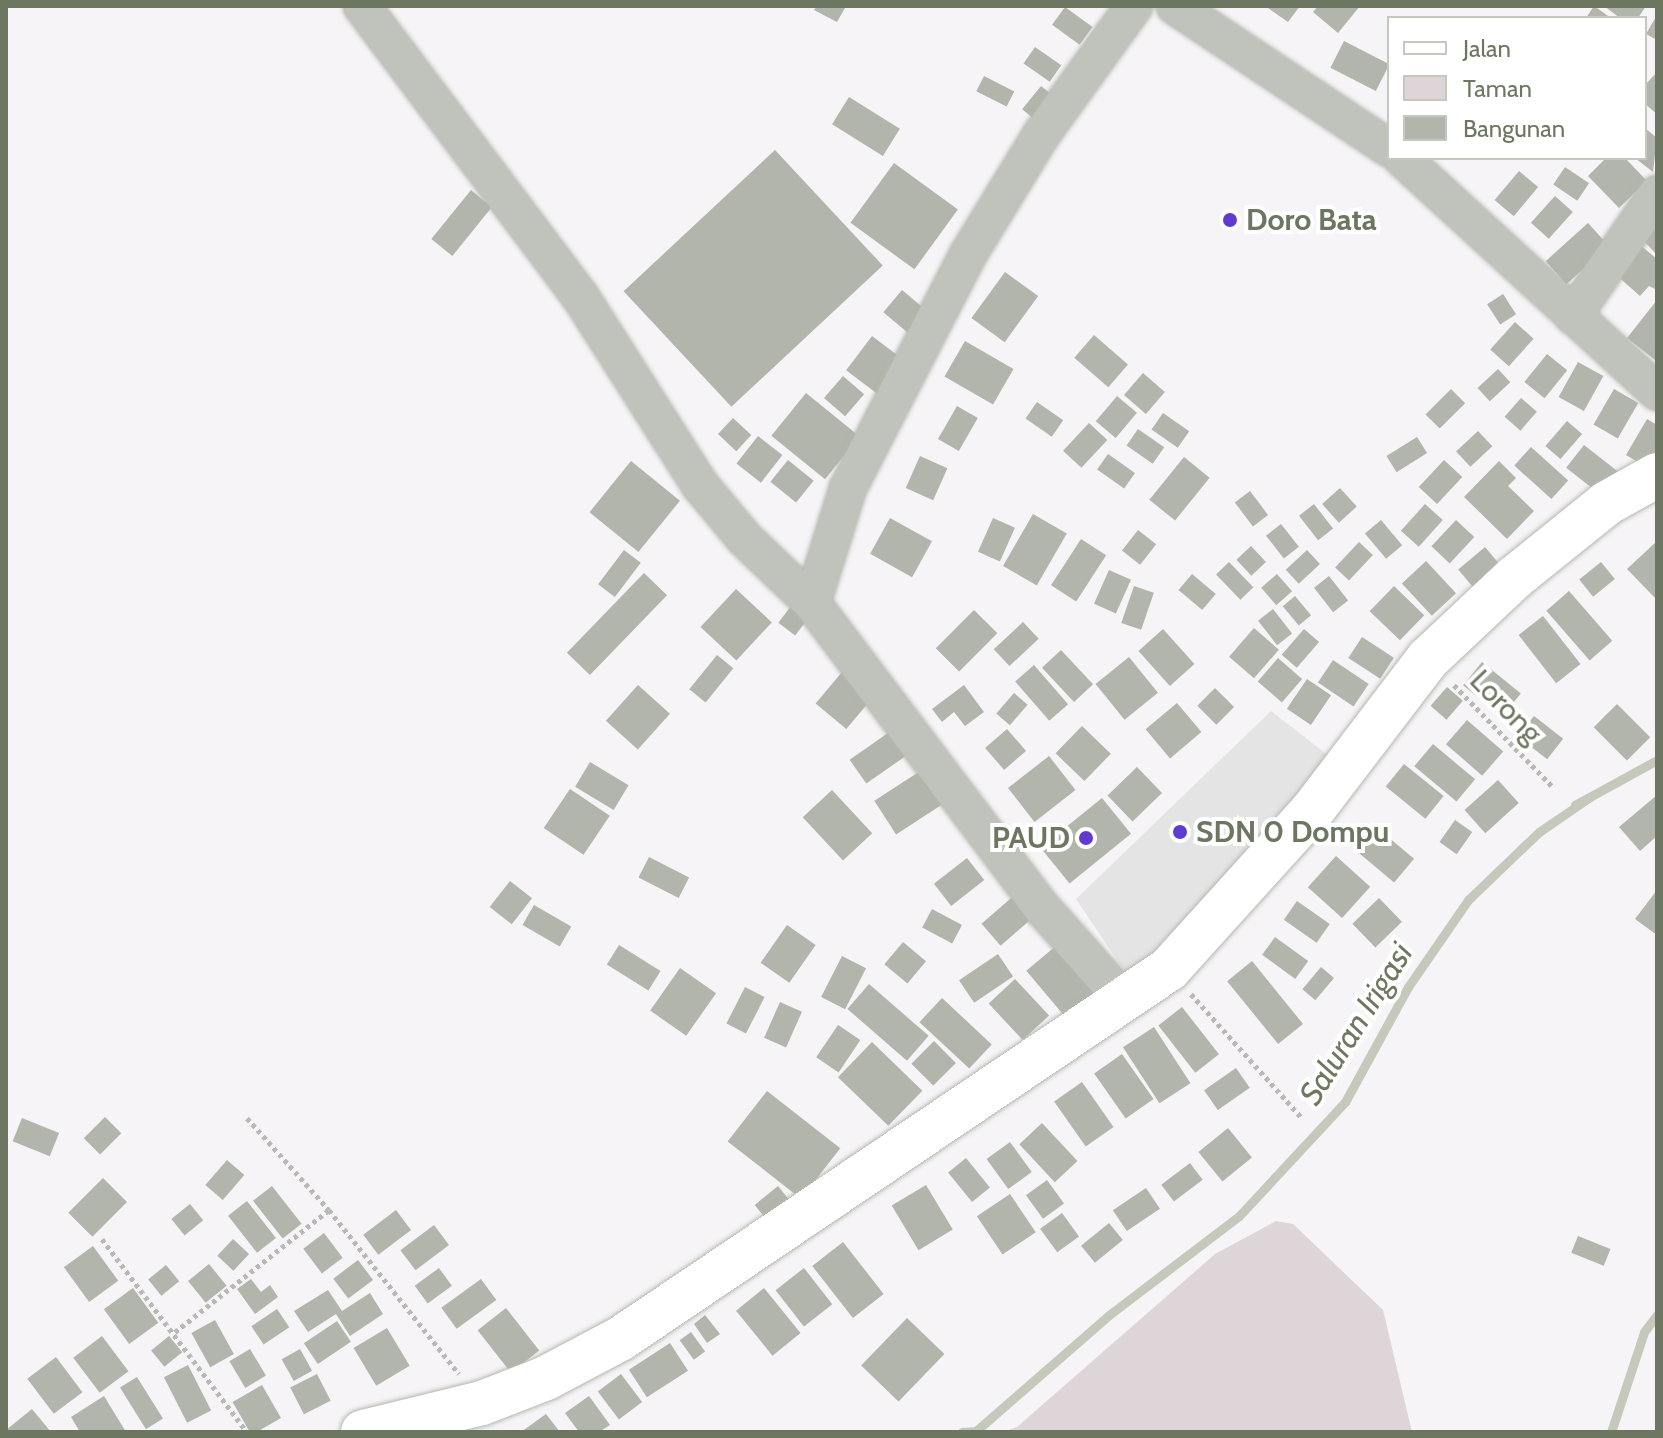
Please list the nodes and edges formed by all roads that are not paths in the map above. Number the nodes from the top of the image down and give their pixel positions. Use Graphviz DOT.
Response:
graph roads {
  1 [pos="362,6"];
  2 [pos="1134,6"];
  3 [pos="1175,6"];
  4 [pos="1387,147"];
  5 [pos="1404,160"];
  6 [pos="1657,194"];
  7 [pos="1573,316"];
  8 [pos="1657,392"];
  9 [pos="1657,475"];
  10 [pos="812,603"];
  11 [pos="1125,1001"];
  12 [pos="363,1432"];
  1 -- 10 [label="street"];
  2 -- 10 [label="street"];
  3 -- 4 [label="street"];
  5 -- 7 [label="street"];
  6 -- 7 [label="street"];
  7 -- 8 [label="street"];
  9 -- 11 [label="street"];
  10 -- 11 [label="street"];
  11 -- 12 [label="street"];
}
